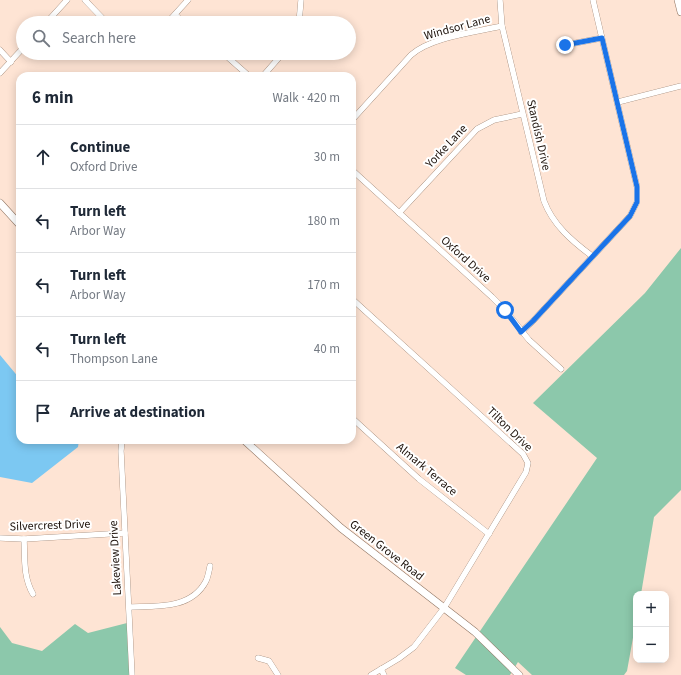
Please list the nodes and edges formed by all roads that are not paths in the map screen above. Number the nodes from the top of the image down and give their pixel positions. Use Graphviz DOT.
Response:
graph roads {
  1 [pos="67,0"];
  2 [pos="85,0"];
  3 [pos="188,0"];
  4 [pos="301,0"];
  5 [pos="500,0"];
  6 [pos="594,0"];
  7 [pos="678,0"];
  8 [pos="681,12"];
  9 [pos="175,15"];
  10 [pos="52,16"];
  11 [pos="100,16"];
  12 [pos="300,16"];
  13 [pos="502,26"];
  14 [pos="602,38"];
  15 [pos="565,45"];
  16 [pos="0,50"];
  17 [pos="16,56"];
  18 [pos="232,60"];
  19 [pos="277,60"];
  20 [pos="10,62"];
  21 [pos="245,72"];
  22 [pos="266,72"];
  23 [pos="0,73"];
  24 [pos="681,86"];
  25 [pos="618,102"];
  26 [pos="522,114"];
  27 [pos="356,116"];
  28 [pos="356,174"];
  29 [pos="0,203"];
  30 [pos="399,213"];
  31 [pos="16,221"];
  32 [pos="592,256"];
  33 [pos="356,303"];
  34 [pos="521,332"];
  35 [pos="561,369"];
  36 [pos="356,422"];
  37 [pos="122,444"];
  38 [pos="248,444"];
  39 [pos="124,533"];
  40 [pos="489,534"];
  41 [pos="0,538"];
  42 [pos="24,539"];
  43 [pos="210,566"];
  44 [pos="33,594"];
  45 [pos="129,607"];
  46 [pos="444,608"];
  47 [pos="258,658"];
  48 [pos="382,672"];
  49 [pos="132,675"];
  50 [pos="278,675"];
  51 [pos="371,675"];
  52 [pos="519,675"];
  1 -- 10 [label="street"];
  2 -- 11 [label="street"];
  3 -- 9 [label="street"];
  4 -- 12 [label="street"];
  5 -- 13 [label="street, Standish Drive"];
  6 -- 14 [label="street"];
  7 -- 8 [label="street"];
  13 -- 26 [label="street, Standish Drive"];
  13 -- 27 [label="street, Windsor Lane"];
  14 -- 15 [label="street"];
  14 -- 25 [label="street"];
  16 -- 20 [label="street"];
  17 -- 20 [label="street"];
  18 -- 21 [label="street"];
  19 -- 22 [label="street"];
  20 -- 23 [label="street"];
  24 -- 25 [label="street"];
  25 -- 32 [label="street"];
  26 -- 30 [label="street, Yorke Lane"];
  26 -- 32 [label="street, Standish Drive"];
  28 -- 30 [label="street, Oxford Drive"];
  29 -- 31 [label="street"];
  30 -- 34 [label="street, Oxford Drive"];
  32 -- 34 [label="street"];
  33 -- 40 [label="street, Tilton Drive"];
  34 -- 35 [label="street, Oxford Drive"];
  36 -- 40 [label="street, Almark Terrace"];
  37 -- 39 [label="street, Lakeview Drive"];
  38 -- 46 [label="street, Green Grove Road"];
  39 -- 42 [label="street, Silvercrest Drive"];
  39 -- 45 [label="street, Lakeview Drive"];
  40 -- 46 [label="street, Tilton Drive"];
  41 -- 42 [label="street, Silvercrest Drive"];
  42 -- 44 [label="street"];
  43 -- 45 [label="street"];
  45 -- 49 [label="street, Lakeview Drive"];
  46 -- 48 [label="street, Tilton Drive"];
  46 -- 52 [label="street, Green Grove Road"];
  47 -- 50 [label="street"];
  48 -- 51 [label="street, Tilton Drive"];
}
